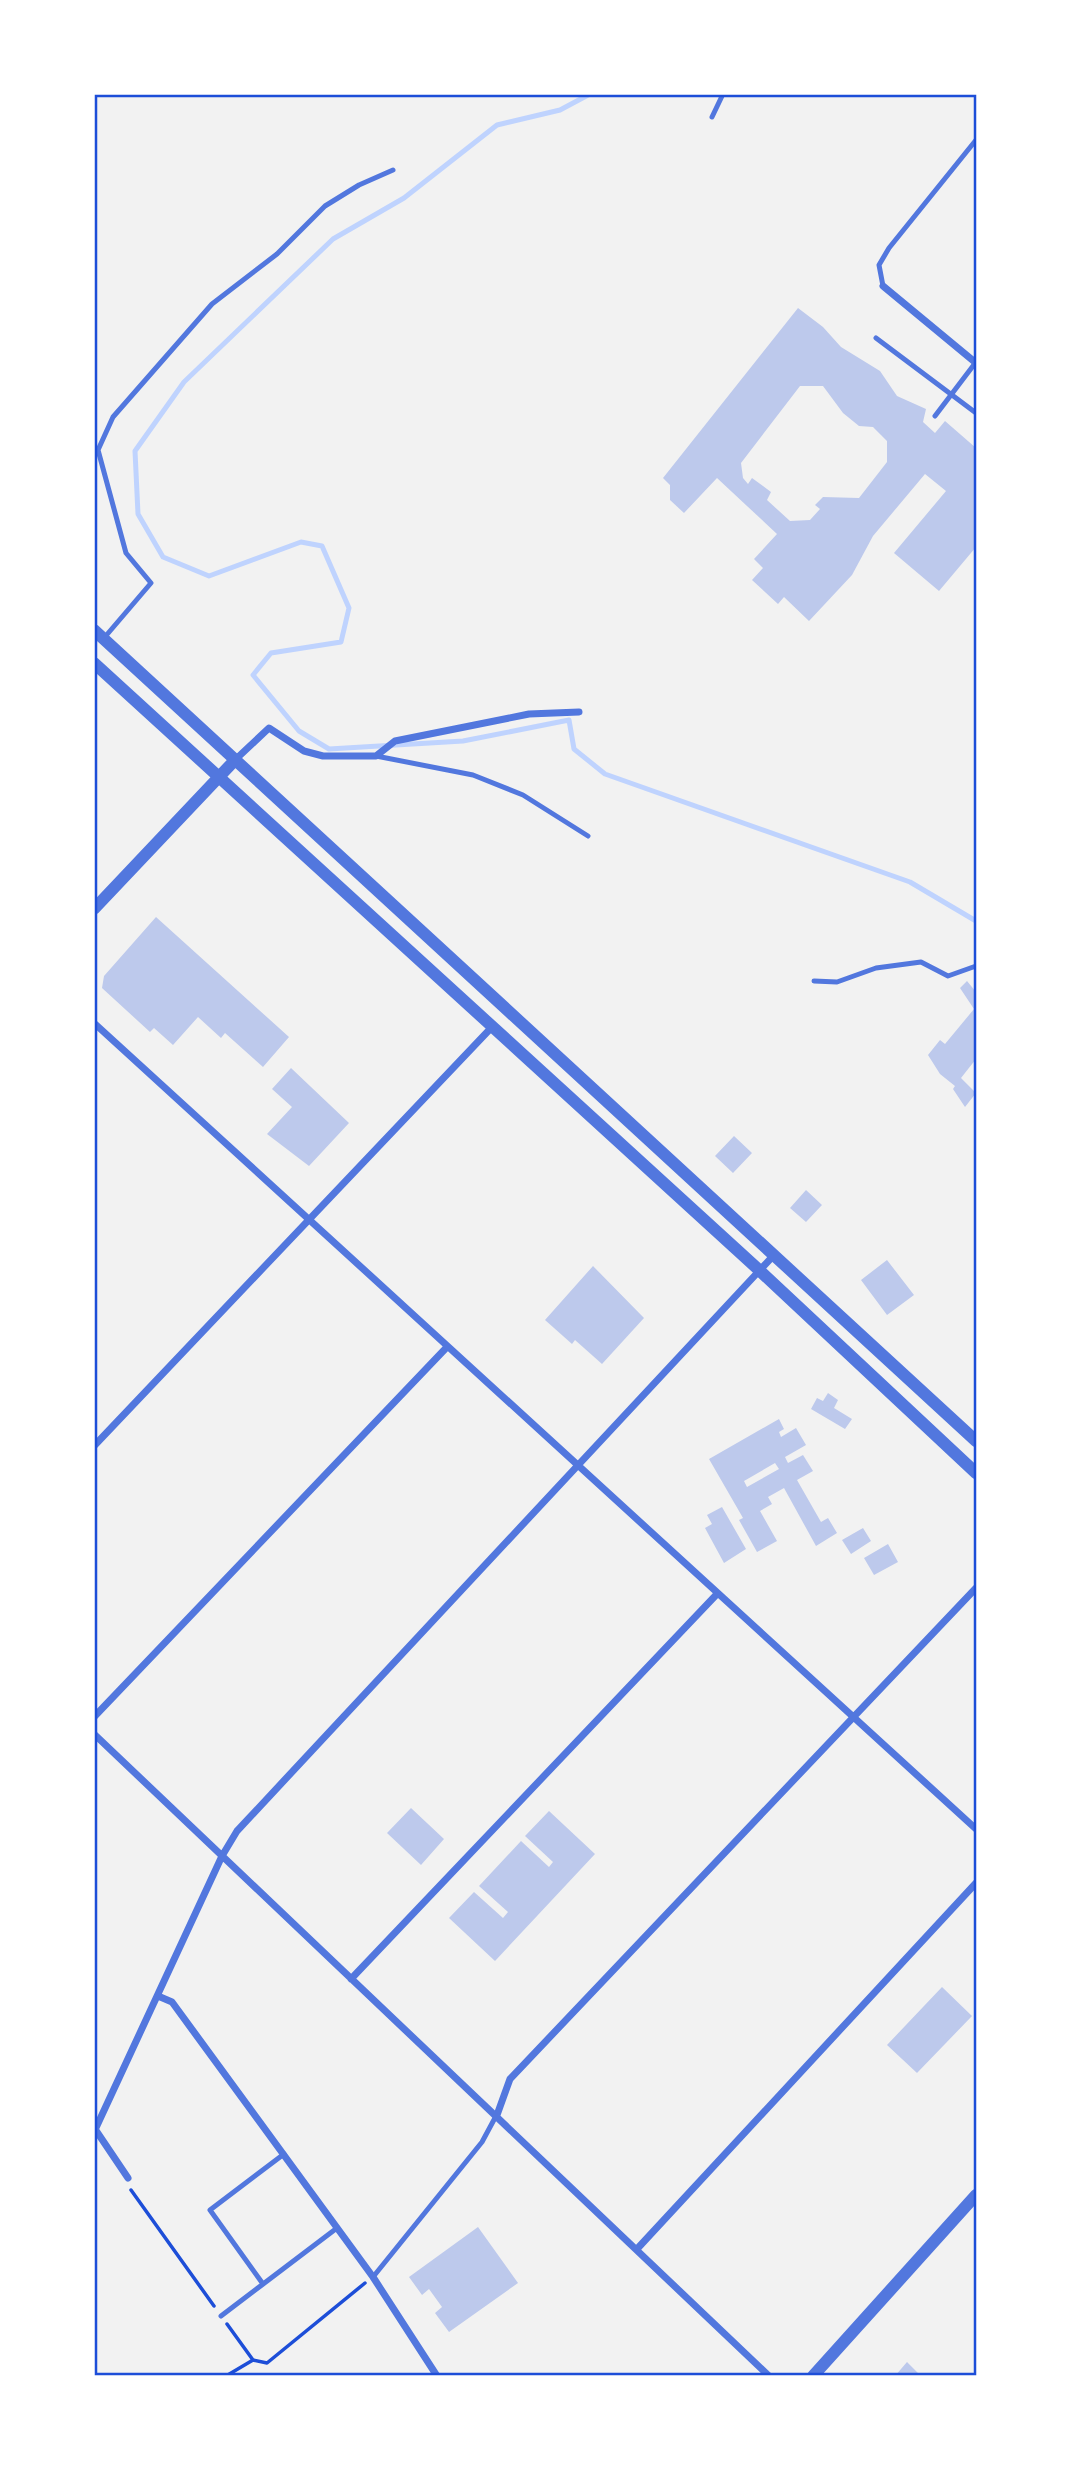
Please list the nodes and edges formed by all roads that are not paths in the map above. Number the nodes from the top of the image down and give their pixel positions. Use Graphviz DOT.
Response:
graph roads {
  1 [pos="723,94"];
  2 [pos="712,117"];
  3 [pos="976,140"];
  4 [pos="393,170"];
  5 [pos="883,286"];
  6 [pos="876,338"];
  7 [pos="976,363"];
  8 [pos="952,394"];
  9 [pos="976,413"];
  10 [pos="935,416"];
  11 [pos="99,634"];
  12 [pos="94,663"];
  13 [pos="579,712"];
  14 [pos="376,756"];
  15 [pos="236,759"];
  16 [pos="217,777"];
  17 [pos="588,836"];
  18 [pos="94,909"];
  19 [pos="976,966"];
  20 [pos="814,981"];
  21 [pos="94,1023"];
  22 [pos="492,1027"];
  23 [pos="309,1219"];
  24 [pos="774,1255"];
  25 [pos="759,1270"];
  26 [pos="447,1346"];
  27 [pos="976,1441"];
  28 [pos="94,1446"];
  29 [pos="578,1468"];
  30 [pos="976,1473"];
  31 [pos="976,1588"];
  32 [pos="717,1594"];
  33 [pos="94,1717"];
  34 [pos="854,1718"];
  35 [pos="94,1734"];
  36 [pos="976,1829"];
  37 [pos="222,1856"];
  38 [pos="976,1883"];
  39 [pos="351,1979"];
  40 [pos="158,1996"];
  41 [pos="497,2115"];
  42 [pos="95,2130"];
  43 [pos="284,2154"];
  44 [pos="128,2178"];
  45 [pos="976,2195"];
  46 [pos="337,2228"];
  47 [pos="637,2249"];
  48 [pos="373,2277"];
  49 [pos="263,2284"];
  50 [pos="221,2316"];
  51 [pos="437,2375"];
  52 [pos="769,2375"];
  53 [pos="813,2375"];
  1 -- 2 [label="lane"];
  3 -- 5 [label="lane"];
  4 -- 11 [label="lane"];
  5 -- 7 [label="street"];
  6 -- 8 [label="lane"];
  7 -- 8 [label="lane"];
  8 -- 9 [label="lane"];
  8 -- 10 [label="lane"];
  11 -- 15 [label="street"];
  12 -- 16 [label="street"];
  13 -- 14 [label="street"];
  14 -- 15 [label="street"];
  14 -- 17 [label="lane"];
  15 -- 16 [label="street"];
  15 -- 24 [label="street"];
  16 -- 18 [label="street"];
  16 -- 22 [label="street"];
  19 -- 20 [label="lane"];
  21 -- 23 [label="street"];
  22 -- 23 [label="street"];
  22 -- 25 [label="street"];
  23 -- 26 [label="street"];
  23 -- 28 [label="street"];
  24 -- 25 [label="street"];
  24 -- 27 [label="street"];
  25 -- 29 [label="street"];
  25 -- 30 [label="street"];
  26 -- 29 [label="street"];
  26 -- 33 [label="street"];
  29 -- 32 [label="street"];
  29 -- 37 [label="street"];
  31 -- 34 [label="street"];
  32 -- 34 [label="street"];
  32 -- 39 [label="street"];
  34 -- 36 [label="street"];
  34 -- 41 [label="street"];
  35 -- 37 [label="street"];
  37 -- 39 [label="street"];
  37 -- 40 [label="street"];
  38 -- 47 [label="street"];
  39 -- 41 [label="street"];
  40 -- 42 [label="street"];
  40 -- 43 [label="street"];
  41 -- 47 [label="street"];
  41 -- 48 [label="lane"];
  42 -- 44 [label="street"];
  43 -- 46 [label="street"];
  43 -- 49 [label="lane"];
  45 -- 53 [label="street"];
  46 -- 48 [label="street"];
  46 -- 49 [label="lane"];
  47 -- 52 [label="street"];
  48 -- 51 [label="street"];
  49 -- 50 [label="lane"];
}
